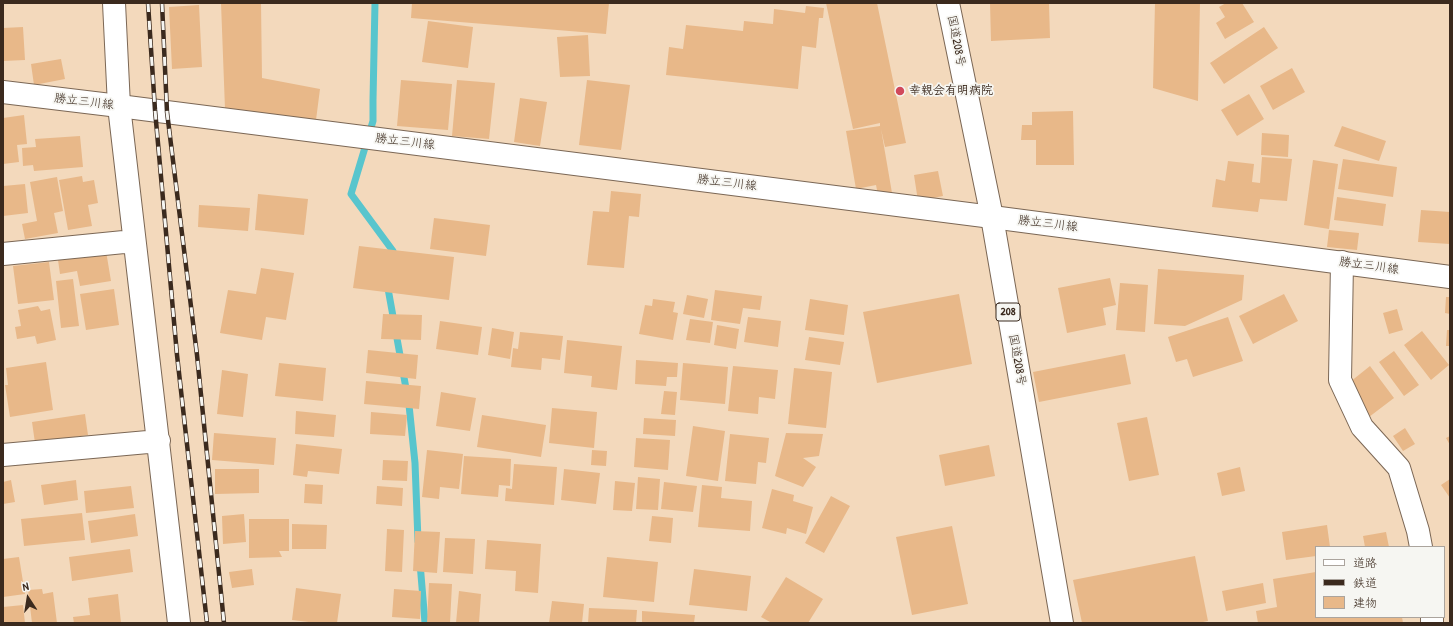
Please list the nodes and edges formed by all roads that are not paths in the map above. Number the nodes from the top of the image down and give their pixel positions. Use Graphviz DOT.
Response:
graph roads {
  1 [pos="114,3"];
  2 [pos="948,3"];
  3 [pos="3,92"];
  4 [pos="119,106"];
  5 [pos="992,217"];
  6 [pos="134,241"];
  7 [pos="3,254"];
  8 [pos="1342,262"];
  9 [pos="1450,277"];
  10 [pos="159,441"];
  11 [pos="3,455"];
  12 [pos="1421,546"];
  13 [pos="179,623"];
  14 [pos="1062,623"];
  1 -- 4 [label="main road"];
  2 -- 5 [label="main road, 国道208号 / 208"];
  3 -- 4 [label="main road, 勝立三川線"];
  4 -- 5 [label="main road, 勝立三川線"];
  4 -- 6 [label="main road"];
  5 -- 8 [label="main road, 勝立三川線"];
  5 -- 14 [label="main road, 国道208号 / 208"];
  6 -- 7 [label="main road"];
  6 -- 10 [label="main road"];
  8 -- 9 [label="main road, 勝立三川線"];
  8 -- 12 [label="main road"];
  10 -- 11 [label="main road"];
  10 -- 13 [label="main road"];
}
